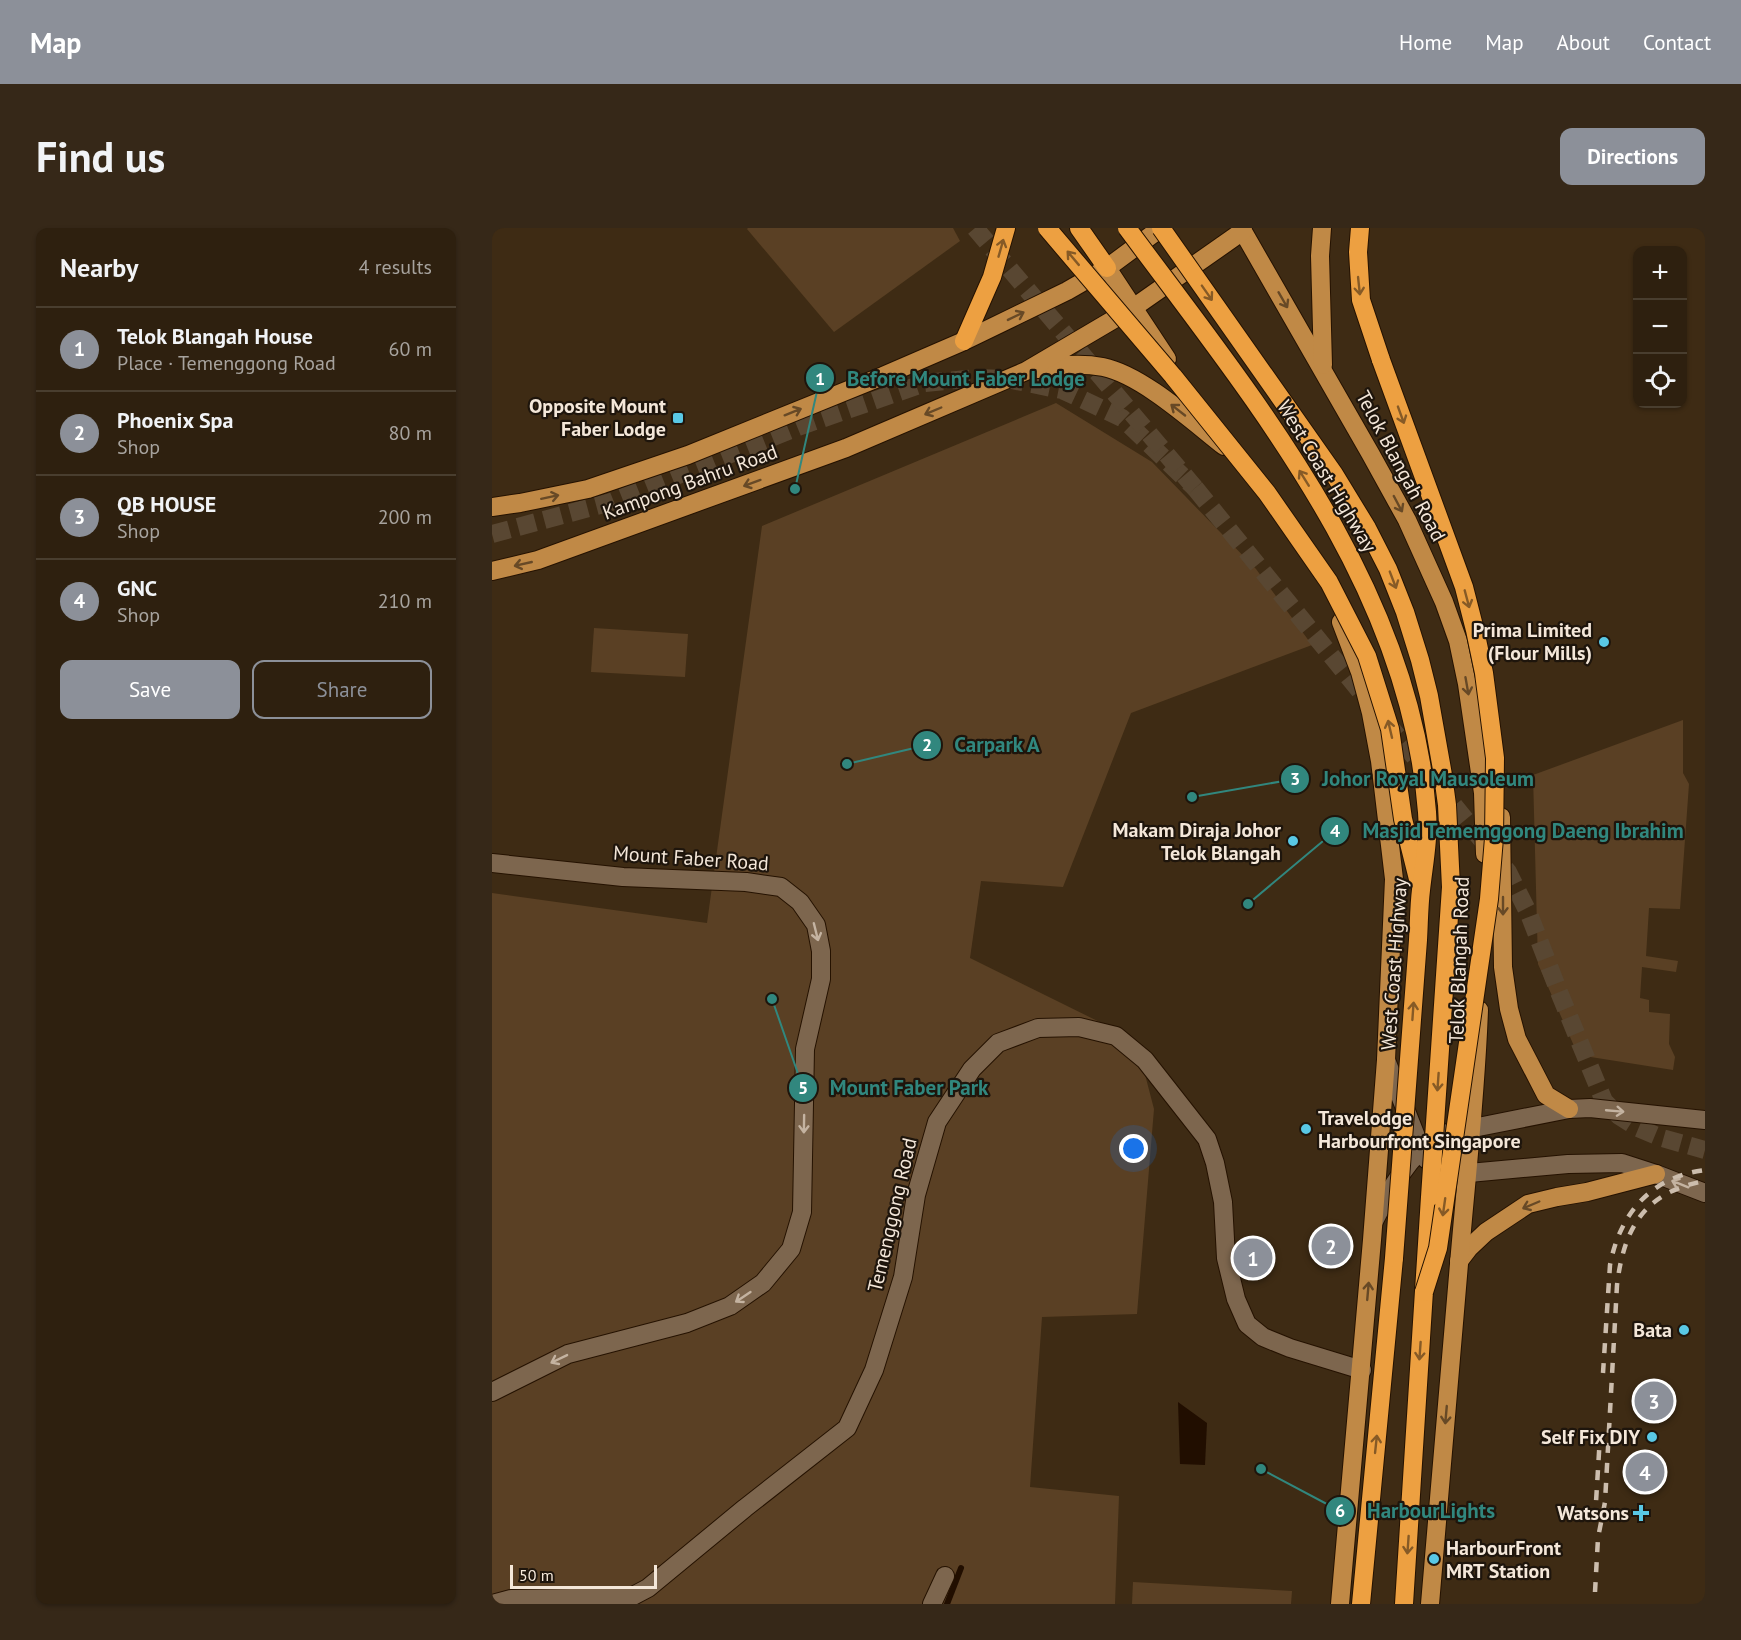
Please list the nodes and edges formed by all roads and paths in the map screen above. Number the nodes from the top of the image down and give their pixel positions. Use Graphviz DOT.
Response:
graph roads {
  1 [pos="1006,228"];
  2 [pos="1047,228"];
  3 [pos="1079,228"];
  4 [pos="1127,228"];
  5 [pos="1161,228"];
  6 [pos="1322,228"];
  7 [pos="1360,228"];
  8 [pos="1242,229"];
  9 [pos="1107,268"];
  10 [pos="1133,308"];
  11 [pos="964,341"];
  12 [pos="1323,370"];
  13 [pos="1026,372"];
  14 [pos="1224,446"];
  15 [pos="492,507"];
  16 [pos="492,571"];
  17 [pos="1478,758"];
  18 [pos="492,863"];
  19 [pos="1421,889"];
  20 [pos="1386,1060"];
  21 [pos="1569,1109"];
  22 [pos="1705,1120"];
  23 [pos="1472,1129"];
  24 [pos="1421,1149"];
  25 [pos="1468,1173"];
  26 [pos="1656,1174"];
  27 [pos="1705,1193"];
  28 [pos="1374,1221"];
  29 [pos="1459,1261"];
  30 [pos="1424,1292"];
  31 [pos="1362,1370"];
  32 [pos="492,1392"];
  33 [pos="945,1576"];
  34 [pos="492,1604"];
  35 [pos="932,1604"];
  36 [pos="1340,1604"];
  37 [pos="1361,1604"];
  38 [pos="1404,1604"];
  39 [pos="1430,1604"];
  11 -- 1 [label="highway, one-way"];
  19 -- 2 [label="highway, one-way, bridge"];
  3 -- 9 [label="highway"];
  19 -- 4 [label="highway, West Coast Highway, one-way, bridge"];
  5 -- 9 [label="main road, Kampong Bahru Road"];
  5 -- 30 [label="highway, West Coast Highway, one-way, bridge"];
  6 -- 12 [label="main road"];
  7 -- 30 [label="highway, one-way, bridge"];
  8 -- 10 [label="main road, Kampong Bahru Road"];
  8 -- 12 [label="main road, Telok Blangah Road, one-way"];
  9 -- 10 [label="main road"];
  11 -- 9 [label="main road, Kampong Bahru Road, one-way"];
  10 -- 13 [label="main road, Kampong Bahru Road"];
  10 -- 14 [label="main road"];
  15 -- 11 [label="main road, Kampong Bahru Road, one-way"];
  12 -- 17 [label="main road, Telok Blangah Road, one-way"];
  14 -- 13 [label="main road, one-way"];
  13 -- 16 [label="main road, Kampong Bahru Road, one-way"];
  14 -- 20 [label="main road"];
  17 -- 21 [label="main road, one-way"];
  17 -- 23 [label="main road, Telok Blangah Road"];
  18 -- 32 [label="street, Mount Faber Road, one-way"];
  37 -- 19 [label="highway, West Coast Highway, one-way, bridge"];
  20 -- 24 [label="street"];
  20 -- 28 [label="main road"];
  21 -- 22 [label="street, one-way"];
  21 -- 23 [label="street"];
  23 -- 24 [label="street"];
  23 -- 25 [label="main road, Telok Blangah Road"];
  24 -- 25 [label="street"];
  24 -- 28 [label="street"];
  25 -- 26 [label="street"];
  25 -- 29 [label="main road, Telok Blangah Road"];
  27 -- 26 [label="street, one-way"];
  26 -- 29 [label="main road, one-way"];
  31 -- 28 [label="main road, one-way"];
  29 -- 39 [label="main road, Telok Blangah Road, one-way"];
  30 -- 38 [label="highway, West Coast Highway, one-way"];
  31 -- 34 [label="street, Temenggong Road"];
  31 -- 36 [label="main road"];
  33 -- 35 [label="street"];
}
